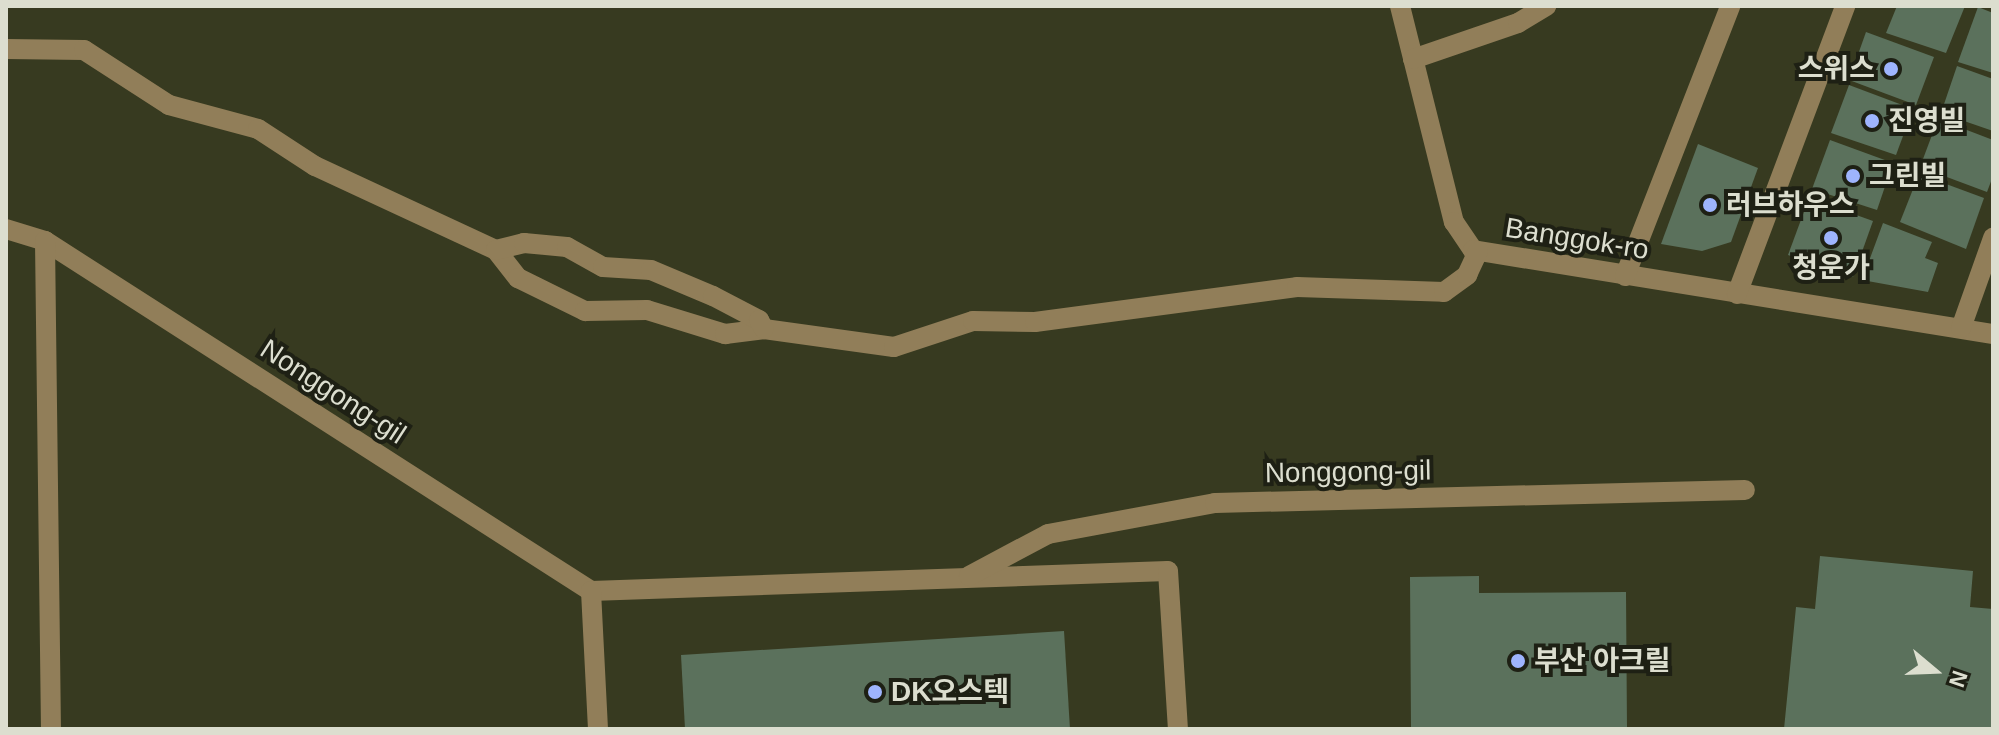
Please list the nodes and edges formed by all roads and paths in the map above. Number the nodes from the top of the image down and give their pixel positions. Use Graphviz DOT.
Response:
graph roads {
  1 [pos="1400,6"];
  2 [pos="1546,6"];
  3 [pos="1730,6"];
  4 [pos="1845,6"];
  5 [pos="6,49"];
  6 [pos="1413,59"];
  7 [pos="6,229"];
  8 [pos="1993,238"];
  9 [pos="45,241"];
  10 [pos="496,250"];
  11 [pos="1478,251"];
  12 [pos="1625,276"];
  13 [pos="1737,294"];
  14 [pos="1961,328"];
  15 [pos="764,329"];
  16 [pos="1993,334"];
  17 [pos="1745,490"];
  18 [pos="966,578"];
  19 [pos="591,591"];
  20 [pos="51,729"];
  21 [pos="598,729"];
  22 [pos="1178,729"];
  1 -- 6 [label="street, Banggok-ro"];
  2 -- 6 [label="street"];
  3 -- 12 [label="street"];
  4 -- 13 [label="street"];
  5 -- 10 [label="street"];
  6 -- 11 [label="street, Banggok-ro"];
  7 -- 9 [label="street, Nonggong-gil"];
  8 -- 14 [label="street"];
  9 -- 19 [label="street, Nonggong-gil"];
  9 -- 20 [label="street"];
  10 -- 15 [label="street"];
  10 -- 15 [label="street"];
  11 -- 12 [label="street, Banggok-ro"];
  11 -- 15 [label="street"];
  12 -- 13 [label="street, Banggok-ro"];
  13 -- 14 [label="street, Banggok-ro"];
  14 -- 16 [label="street, Banggok-ro"];
  17 -- 18 [label="street, Nonggong-gil"];
  18 -- 19 [label="street, Nonggong-gil"];
  18 -- 22 [label="street, Nonggong-gil"];
  19 -- 21 [label="street"];
}
